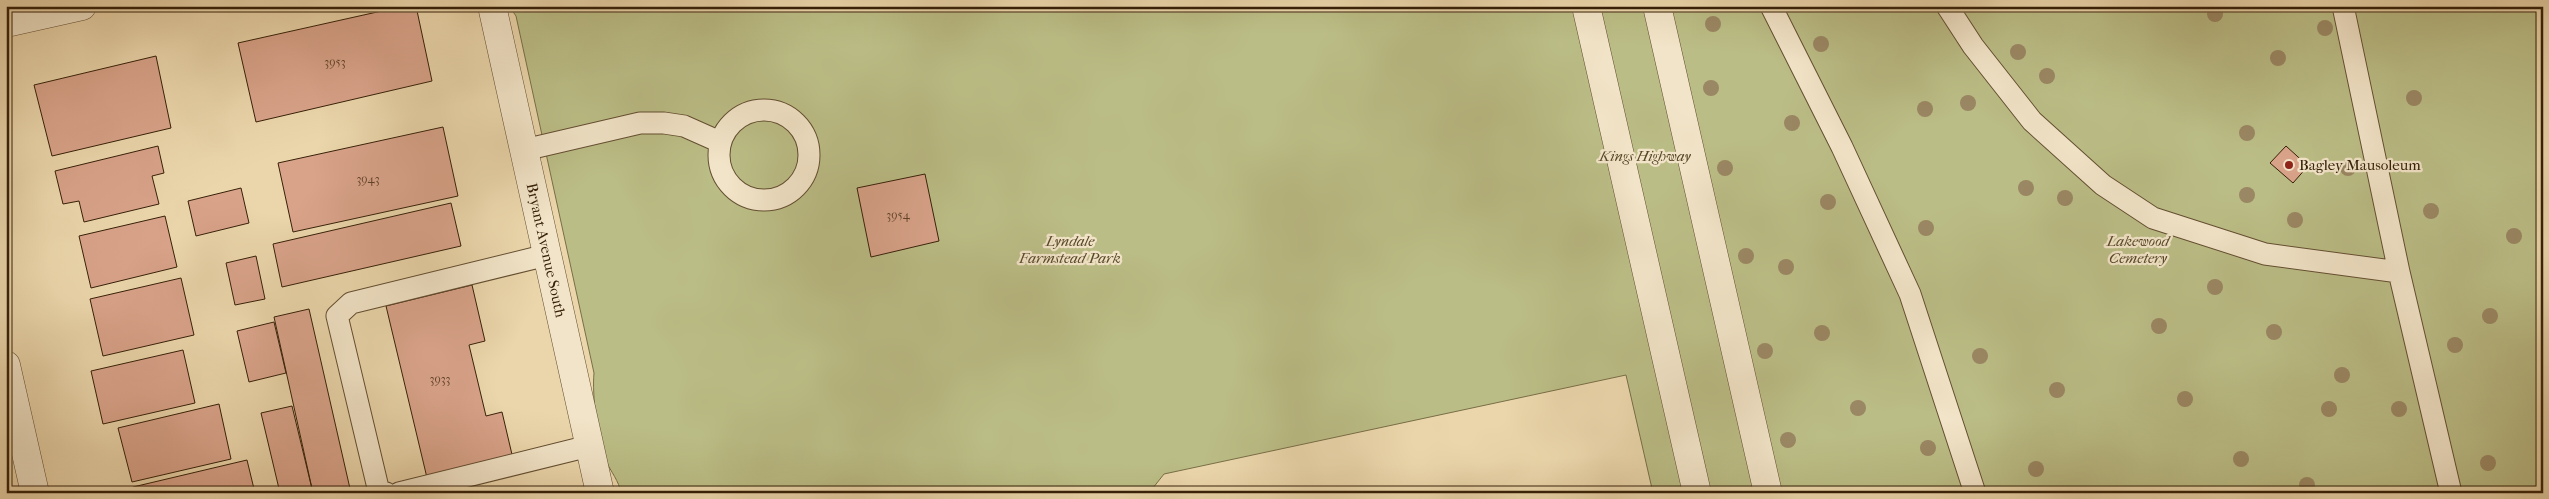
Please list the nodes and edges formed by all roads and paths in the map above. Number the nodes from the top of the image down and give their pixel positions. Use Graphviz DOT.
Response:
graph roads {
  1 [pos="82,6"];
  2 [pos="492,6"];
  3 [pos="1586,6"];
  4 [pos="1657,6"];
  5 [pos="1770,6"];
  6 [pos="1947,6"];
  7 [pos="2343,6"];
  8 [pos="6,23"];
  9 [pos="720,142"];
  10 [pos="524,150"];
  11 [pos="547,256"];
  12 [pos="2399,272"];
  13 [pos="6,365"];
  14 [pos="589,446"];
  15 [pos="35,493"];
  16 [pos="386,493"];
  17 [pos="399,493"];
  18 [pos="600,493"];
  19 [pos="1697,493"];
  20 [pos="1768,493"];
  21 [pos="1975,493"];
  22 [pos="2451,493"];
  1 -- 8 [label="street"];
  2 -- 10 [label="street, Bryant Avenue South"];
  3 -- 19 [label="street"];
  4 -- 20 [label="street"];
  5 -- 21 [label="lane"];
  6 -- 12 [label="lane"];
  7 -- 12 [label="lane"];
  9 -- 9 [label="lane"];
  9 -- 10 [label="lane"];
  10 -- 11 [label="street, Bryant Avenue South"];
  11 -- 14 [label="street, Bryant Avenue South"];
  11 -- 16 [label="lane"];
  12 -- 22 [label="lane"];
  13 -- 15 [label="street"];
  14 -- 17 [label="lane"];
  14 -- 18 [label="street, Bryant Avenue South"];
}
